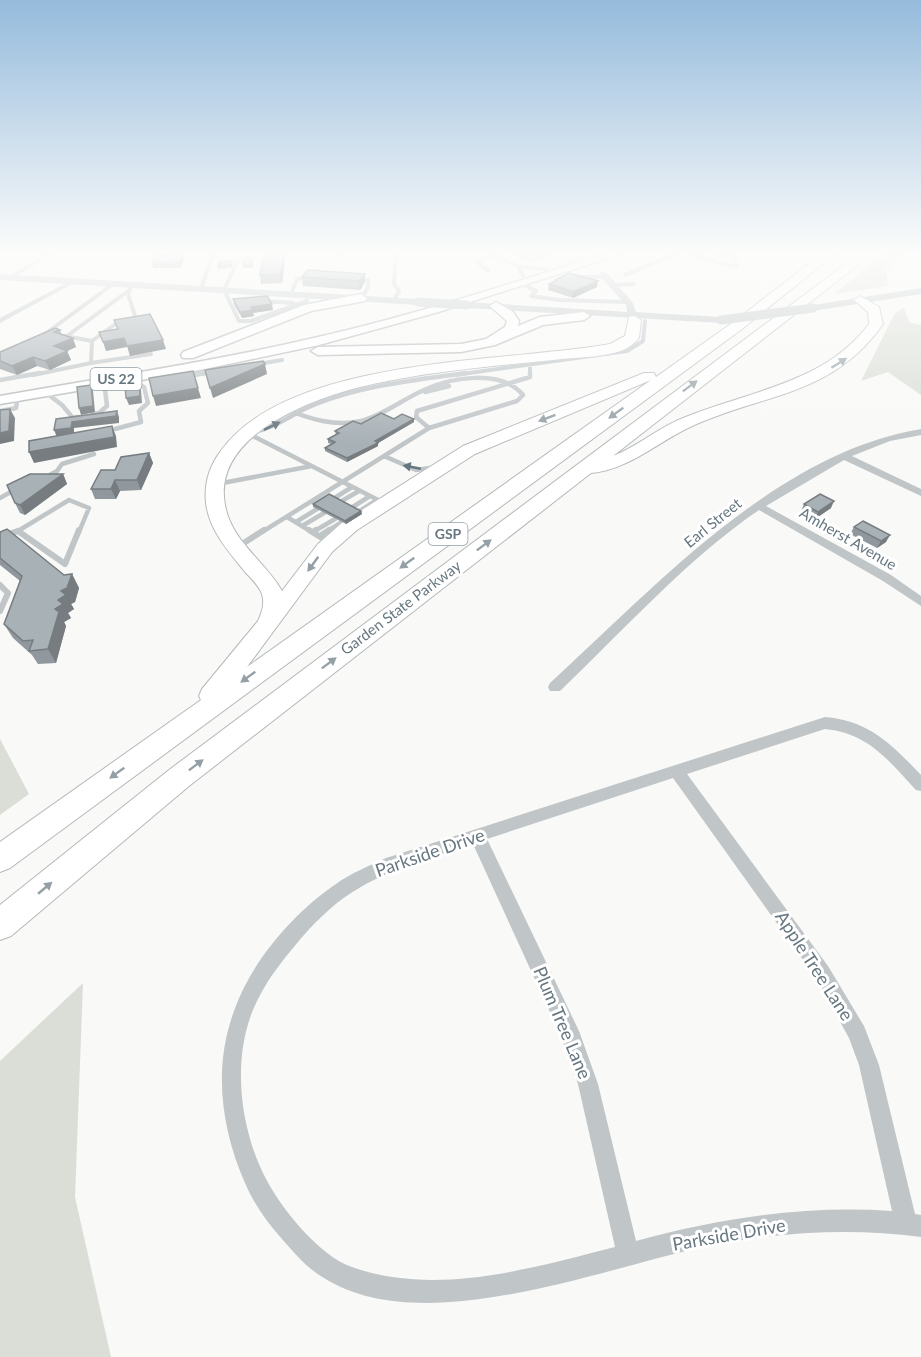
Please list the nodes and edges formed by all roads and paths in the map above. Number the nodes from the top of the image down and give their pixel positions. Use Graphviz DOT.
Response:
graph roads {
  1 [pos="68,317"];
  2 [pos="91,317"];
  3 [pos="136,317"];
  4 [pos="237,317"];
  5 [pos="259,317"];
  6 [pos="282,317"];
  7 [pos="379,317"];
  8 [pos="404,317"];
  9 [pos="416,317"];
  10 [pos="511,317"];
  11 [pos="572,317"];
  12 [pos="619,317"];
  13 [pos="630,317"];
  14 [pos="650,317"];
  15 [pos="692,317"];
  16 [pos="741,317"];
  17 [pos="746,317"];
  18 [pos="782,317"];
  19 [pos="875,317"];
  20 [pos="637,318"];
  21 [pos="721,320"];
  22 [pos="275,322"];
  23 [pos="48,332"];
  24 [pos="319,335"];
  25 [pos="66,336"];
  26 [pos="498,339"];
  27 [pos="38,340"];
  28 [pos="92,341"];
  29 [pos="469,347"];
  30 [pos="151,354"];
  31 [pos="698,354"];
  32 [pos="282,360"];
  33 [pos="532,361"];
  34 [pos="91,363"];
  35 [pos="229,364"];
  36 [pos="249,366"];
  37 [pos="213,367"];
  38 [pos="179,377"];
  39 [pos="137,379"];
  40 [pos="0,380"];
  41 [pos="104,381"];
  42 [pos="510,383"];
  43 [pos="45,392"];
  44 [pos="0,393"];
  45 [pos="18,396"];
  46 [pos="0,399"];
  47 [pos="0,411"];
  48 [pos="290,411"];
  49 [pos="429,428"];
  50 [pos="115,429"];
  51 [pos="921,432"];
  52 [pos="248,433"];
  53 [pos="94,454"];
  54 [pos="842,455"];
  55 [pos="384,456"];
  56 [pos="312,466"];
  57 [pos="442,467"];
  58 [pos="577,473"];
  59 [pos="41,479"];
  60 [pos="343,482"];
  61 [pos="23,485"];
  62 [pos="214,485"];
  63 [pos="352,487"];
  64 [pos="359,491"];
  65 [pos="921,493"];
  66 [pos="0,498"];
  67 [pos="333,499"];
  68 [pos="377,500"];
  69 [pos="340,502"];
  70 [pos="759,506"];
  71 [pos="351,508"];
  72 [pos="317,509"];
  73 [pos="358,512"];
  74 [pos="324,513"];
  75 [pos="287,517"];
  76 [pos="335,519"];
  77 [pos="342,522"];
  78 [pos="299,524"];
  79 [pos="18,531"];
  80 [pos="313,532"];
  81 [pos="0,537"];
  82 [pos="325,539"];
  83 [pos="236,548"];
  84 [pos="0,585"];
  85 [pos="921,602"];
  86 [pos="0,611"];
  87 [pos="262,633"];
  88 [pos="555,687"];
  89 [pos="198,713"];
  90 [pos="676,771"];
  91 [pos="921,785"];
  92 [pos="477,836"];
  93 [pos="0,859"];
  94 [pos="0,926"];
  95 [pos="914,1225"];
  96 [pos="628,1255"];
  1 -- 23 [label="lane"];
  2 -- 25 [label="lane"];
  3 -- 28 [label="lane"];
  4 -- 5 [label="lane"];
  6 -- 22 [label="highway"];
  7 -- 24 [label="highway, US 22"];
  8 -- 35 [label="highway, US 22"];
  9 -- 29 [label="highway"];
  10 -- 26 [label="highway"];
  11 -- 26 [label="highway"];
  12 -- 20 [label="street"];
  13 -- 20 [label="street"];
  14 -- 20 [label="street"];
  15 -- 21 [label="street"];
  16 -- 21 [label="street, bridge"];
  17 -- 31 [label="highway, Garden State Parkway / GSP"];
  58 -- 18 [label="highway, Garden State Parkway / GSP, one-way"];
  58 -- 19 [label="highway, one-way"];
  20 -- 21 [label="street"];
  20 -- 33 [label="highway"];
  22 -- 24 [label="highway"];
  22 -- 39 [label="highway"];
  23 -- 25 [label="lane"];
  23 -- 27 [label="lane"];
  24 -- 39 [label="highway, US 22"];
  25 -- 28 [label="lane"];
  26 -- 29 [label="highway"];
  28 -- 34 [label="lane"];
  29 -- 35 [label="highway"];
  30 -- 34 [label="lane"];
  31 -- 57 [label="highway, one-way"];
  31 -- 89 [label="highway, Garden State Parkway / GSP, one-way"];
  32 -- 36 [label="lane"];
  33 -- 42 [label="lane"];
  33 -- 48 [label="highway"];
  34 -- 40 [label="lane"];
  35 -- 37 [label="highway, US 22"];
  37 -- 38 [label="lane"];
  37 -- 39 [label="highway, US 22"];
  39 -- 41 [label="highway, US 22"];
  39 -- 44 [label="highway, US 22"];
  39 -- 50 [label="lane"];
  41 -- 43 [label="highway, US 22"];
  41 -- 43 [label="lane"];
  42 -- 48 [label="lane"];
  42 -- 49 [label="lane"];
  42 -- 49 [label="lane"];
  43 -- 45 [label="highway, US 22"];
  45 -- 46 [label="highway, US 22"];
  45 -- 47 [label="lane"];
  48 -- 52 [label="highway"];
  49 -- 55 [label="lane"];
  51 -- 54 [label="street, Earl Street"];
  52 -- 56 [label="lane"];
  52 -- 62 [label="highway"];
  53 -- 59 [label="lane"];
  54 -- 65 [label="street"];
  54 -- 70 [label="street, Earl Street"];
  57 -- 55 [label="lane, one-way"];
  55 -- 60 [label="lane"];
  56 -- 60 [label="lane"];
  56 -- 62 [label="lane"];
  57 -- 68 [label="highway"];
  94 -- 58 [label="highway, Garden State Parkway / GSP, one-way"];
  60 -- 63 [label="lane"];
  60 -- 75 [label="lane"];
  61 -- 66 [label="lane"];
  62 -- 83 [label="highway"];
  63 -- 64 [label="lane"];
  63 -- 67 [label="lane"];
  64 -- 68 [label="lane"];
  64 -- 69 [label="lane"];
  68 -- 71 [label="lane"];
  68 -- 73 [label="lane"];
  68 -- 82 [label="highway"];
  70 -- 85 [label="street, Amherst Avenue"];
  70 -- 88 [label="street, Earl Street"];
  72 -- 78 [label="lane"];
  74 -- 78 [label="lane"];
  75 -- 78 [label="lane"];
  75 -- 83 [label="lane"];
  76 -- 80 [label="lane"];
  77 -- 82 [label="lane"];
  78 -- 80 [label="lane"];
  79 -- 79 [label="lane"];
  79 -- 81 [label="lane"];
  80 -- 82 [label="lane"];
  82 -- 87 [label="highway, one-way"];
  83 -- 87 [label="highway"];
  84 -- 86 [label="lane"];
  87 -- 89 [label="highway"];
  89 -- 93 [label="highway, Garden State Parkway / GSP, one-way"];
  90 -- 91 [label="street, Parkside Drive"];
  90 -- 92 [label="street, Parkside Drive"];
  90 -- 95 [label="street, Apple Tree Lane"];
  92 -- 96 [label="street, Plum Tree Lane"];
  92 -- 96 [label="street, Parkside Drive"];
  95 -- 96 [label="street, Parkside Drive"];
}
